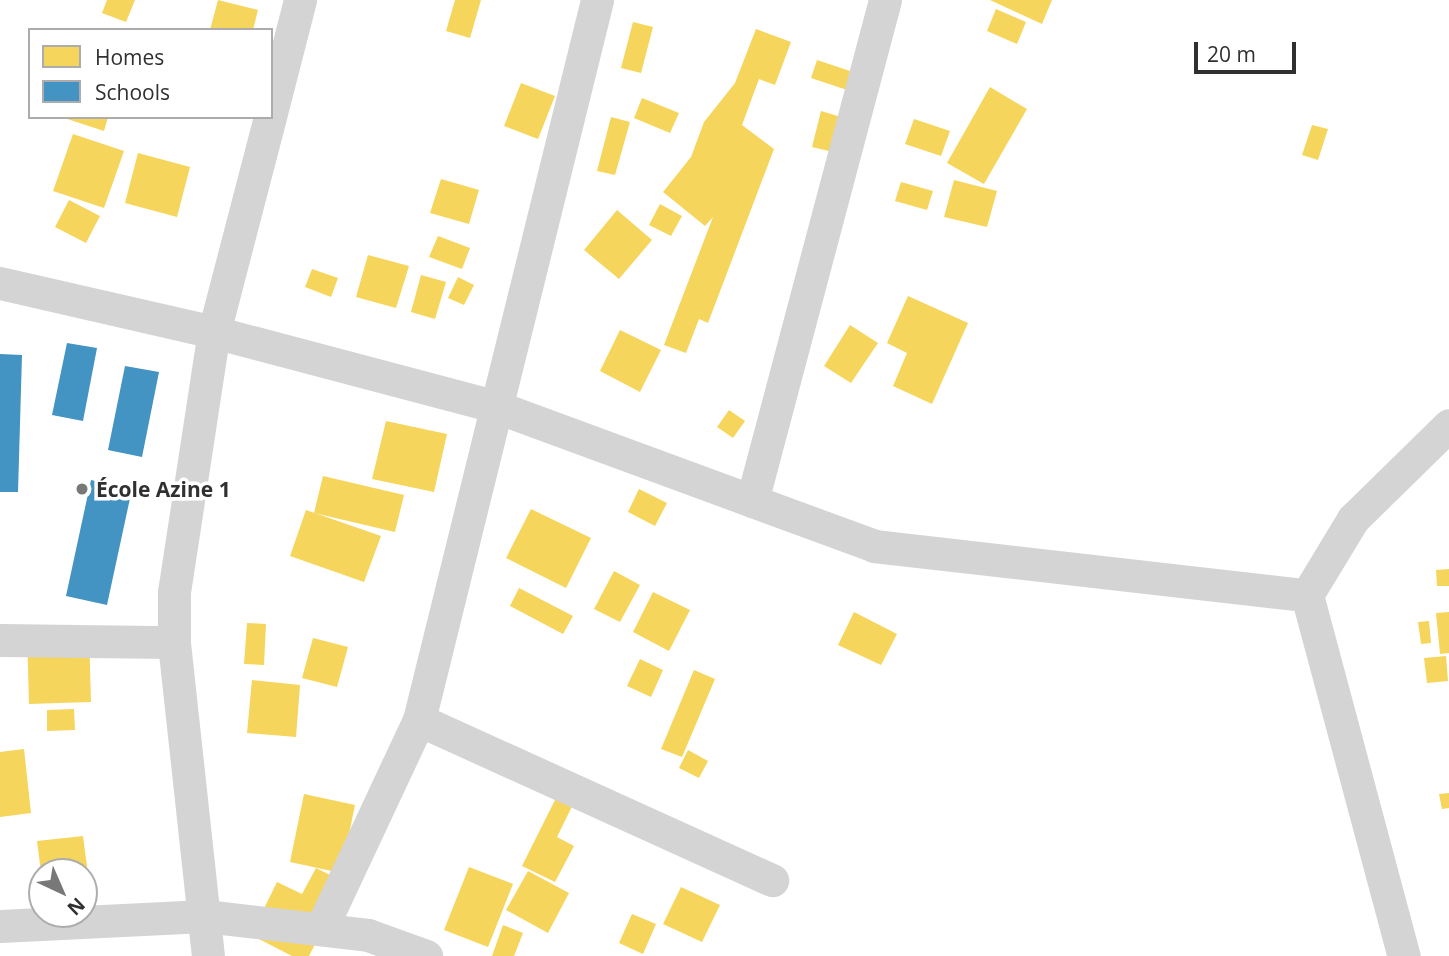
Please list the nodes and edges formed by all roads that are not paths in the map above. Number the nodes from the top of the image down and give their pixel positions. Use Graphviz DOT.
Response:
graph roads {
  1 [pos="300,0"];
  2 [pos="597,0"];
  3 [pos="885,0"];
  4 [pos="273,107"];
  5 [pos="270,119"];
  6 [pos="0,283"];
  7 [pos="215,332"];
  8 [pos="496,407"];
  9 [pos="1449,425"];
  10 [pos="752,501"];
  11 [pos="1307,595"];
  12 [pos="0,640"];
  13 [pos="174,642"];
  14 [pos="419,720"];
  15 [pos="772,880"];
  16 [pos="205,916"];
  17 [pos="0,926"];
  18 [pos="321,929"];
  19 [pos="208,956"];
  20 [pos="426,956"];
  21 [pos="1404,956"];
  1 -- 4 [label="street"];
  2 -- 8 [label="street"];
  3 -- 10 [label="street"];
  5 -- 7 [label="street"];
  6 -- 7 [label="street"];
  7 -- 8 [label="street"];
  7 -- 13 [label="street"];
  8 -- 10 [label="street"];
  8 -- 14 [label="street"];
  9 -- 11 [label="street"];
  10 -- 11 [label="street"];
  11 -- 21 [label="street"];
  12 -- 13 [label="street"];
  13 -- 16 [label="street"];
  14 -- 15 [label="street"];
  14 -- 18 [label="street"];
  16 -- 17 [label="street"];
  16 -- 18 [label="street"];
  16 -- 19 [label="street"];
  18 -- 20 [label="street"];
}
